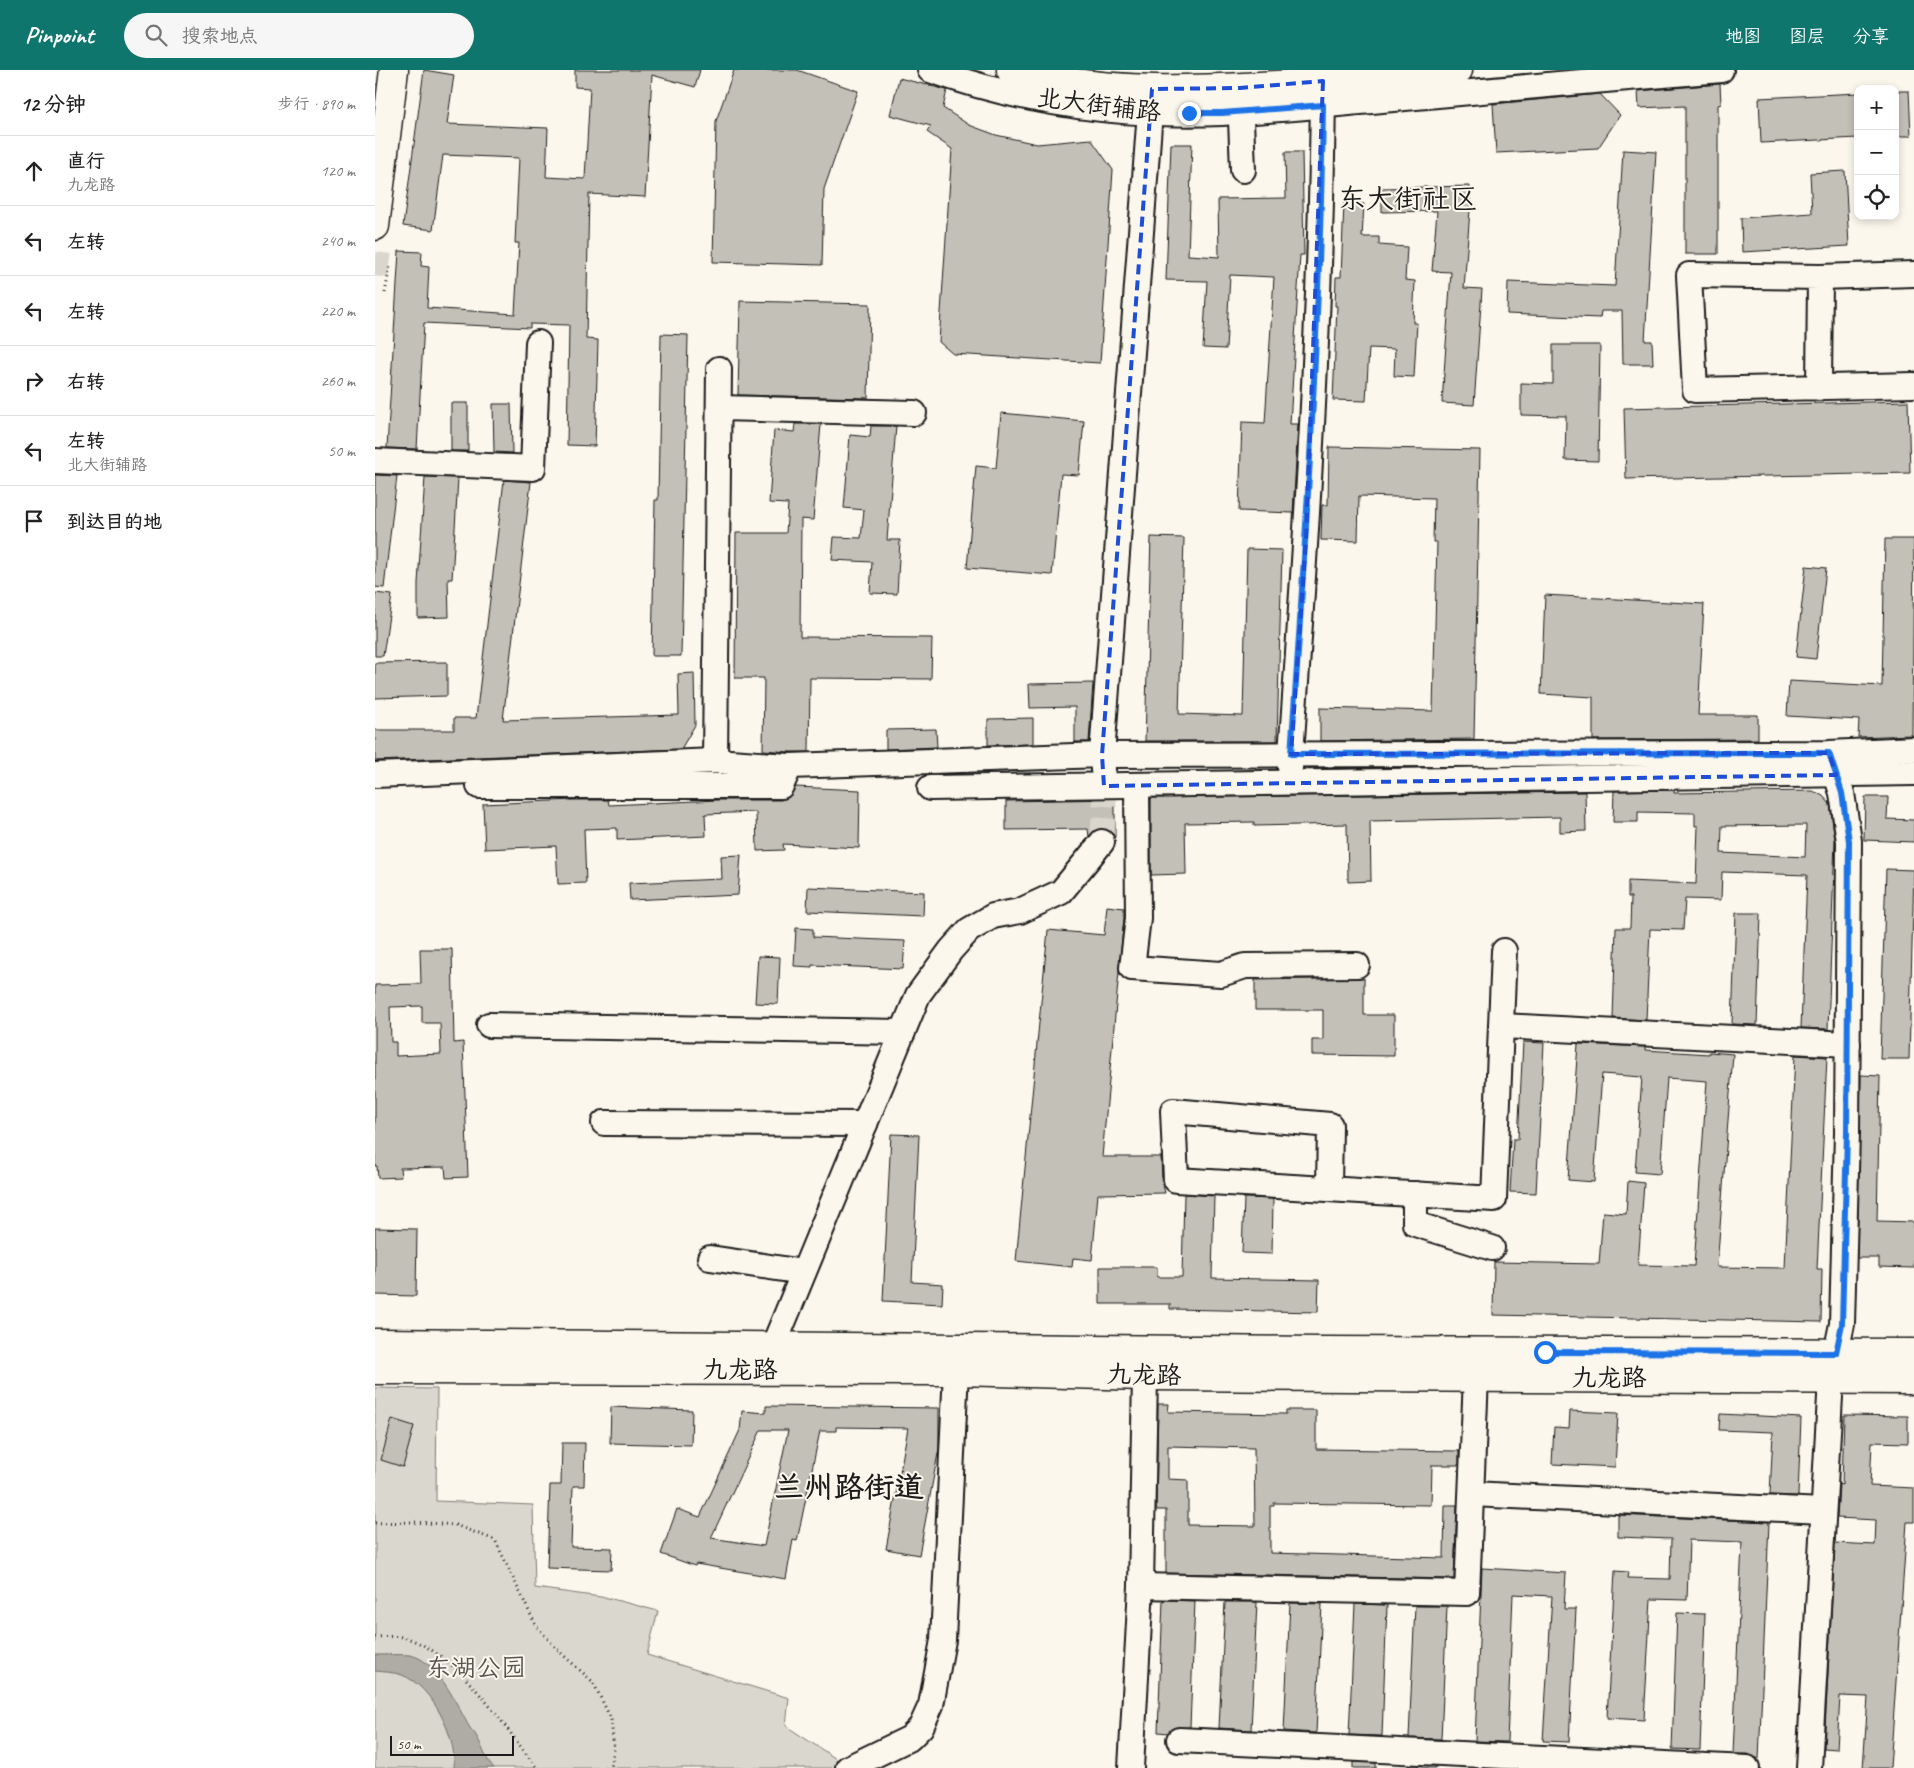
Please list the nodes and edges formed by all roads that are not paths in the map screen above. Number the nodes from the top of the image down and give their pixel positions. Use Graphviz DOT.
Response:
graph roads {
  1 [pos="394,70"];
  2 [pos="930,70"];
  3 [pos="1011,70"];
  4 [pos="1458,70"];
  5 [pos="1721,70"];
  6 [pos="1323,93"];
  7 [pos="1240,100"];
  8 [pos="1151,101"];
  9 [pos="1243,170"];
  10 [pos="375,226"];
  11 [pos="1914,274"];
  12 [pos="1819,277"];
  13 [pos="538,343"];
  14 [pos="719,369"];
  15 [pos="1914,385"];
  16 [pos="1819,388"];
  17 [pos="719,408"];
  18 [pos="914,413"];
  19 [pos="375,461"];
  20 [pos="1914,749"];
  21 [pos="1291,754"];
  22 [pos="1102,755"];
  23 [pos="715,761"];
  24 [pos="1832,764"];
  25 [pos="791,766"];
  26 [pos="1914,773"];
  27 [pos="375,774"];
  28 [pos="1289,783"];
  29 [pos="1137,785"];
  30 [pos="375,786"];
  31 [pos="931,788"];
  32 [pos="1104,790"];
  33 [pos="1101,842"];
  34 [pos="1504,951"];
  35 [pos="1357,966"];
  36 [pos="489,1025"];
  37 [pos="1501,1026"];
  38 [pos="903,1032"];
  39 [pos="1847,1044"];
  40 [pos="604,1123"];
  41 [pos="865,1124"];
  42 [pos="1329,1189"];
  43 [pos="1415,1194"];
  44 [pos="1492,1248"];
  45 [pos="711,1258"];
  46 [pos="803,1272"];
  47 [pos="375,1343"];
  48 [pos="773,1347"];
  49 [pos="1836,1353"];
  50 [pos="1914,1353"];
  51 [pos="375,1370"];
  52 [pos="956,1371"];
  53 [pos="1145,1376"];
  54 [pos="1476,1377"];
  55 [pos="1831,1379"];
  56 [pos="1914,1380"];
  57 [pos="1471,1494"];
  58 [pos="1822,1511"];
  59 [pos="1141,1586"];
  60 [pos="1179,1740"];
  61 [pos="848,1768"];
  62 [pos="1131,1768"];
  63 [pos="1747,1768"];
  64 [pos="1809,1768"];
  1 -- 10 [label="main road"];
  2 -- 8 [label="street, 北大街辅路"];
  3 -- 8 [label="main road"];
  4 -- 6 [label="main road"];
  5 -- 6 [label="street"];
  6 -- 7 [label="main road"];
  6 -- 21 [label="street"];
  7 -- 8 [label="main road"];
  7 -- 9 [label="street"];
  8 -- 22 [label="street"];
  11 -- 12 [label="street"];
  12 -- 16 [label="street"];
  12 -- 16 [label="street"];
  13 -- 19 [label="street"];
  14 -- 17 [label="street"];
  15 -- 16 [label="street"];
  17 -- 18 [label="street"];
  17 -- 23 [label="street"];
  20 -- 24 [label="street"];
  21 -- 22 [label="street"];
  21 -- 24 [label="street"];
  21 -- 28 [label="street"];
  22 -- 25 [label="street"];
  22 -- 32 [label="street"];
  23 -- 25 [label="street"];
  23 -- 27 [label="street"];
  24 -- 26 [label="street"];
  24 -- 28 [label="street"];
  24 -- 39 [label="street"];
  25 -- 30 [label="street"];
  28 -- 29 [label="street"];
  29 -- 32 [label="street"];
  29 -- 35 [label="street"];
  31 -- 32 [label="street"];
  33 -- 38 [label="street"];
  34 -- 37 [label="street"];
  36 -- 38 [label="street"];
  37 -- 39 [label="street"];
  37 -- 43 [label="street"];
  38 -- 41 [label="street"];
  39 -- 49 [label="street"];
  40 -- 41 [label="street"];
  41 -- 46 [label="street"];
  42 -- 42 [label="street"];
  42 -- 43 [label="street"];
  43 -- 44 [label="street"];
  45 -- 46 [label="street"];
  46 -- 48 [label="street"];
  47 -- 48 [label="main road, 九龙路"];
  48 -- 49 [label="main road, 九龙路"];
  49 -- 50 [label="main road, 九龙路"];
  51 -- 52 [label="main road, 九龙路"];
  52 -- 53 [label="main road, 九龙路"];
  52 -- 61 [label="street"];
  53 -- 54 [label="main road, 九龙路"];
  53 -- 59 [label="street"];
  54 -- 55 [label="main road, 九龙路"];
  54 -- 57 [label="street"];
  55 -- 56 [label="main road, 九龙路"];
  55 -- 58 [label="street"];
  57 -- 58 [label="street"];
  57 -- 59 [label="street"];
  58 -- 64 [label="street"];
  59 -- 62 [label="street"];
  60 -- 63 [label="street"];
}
